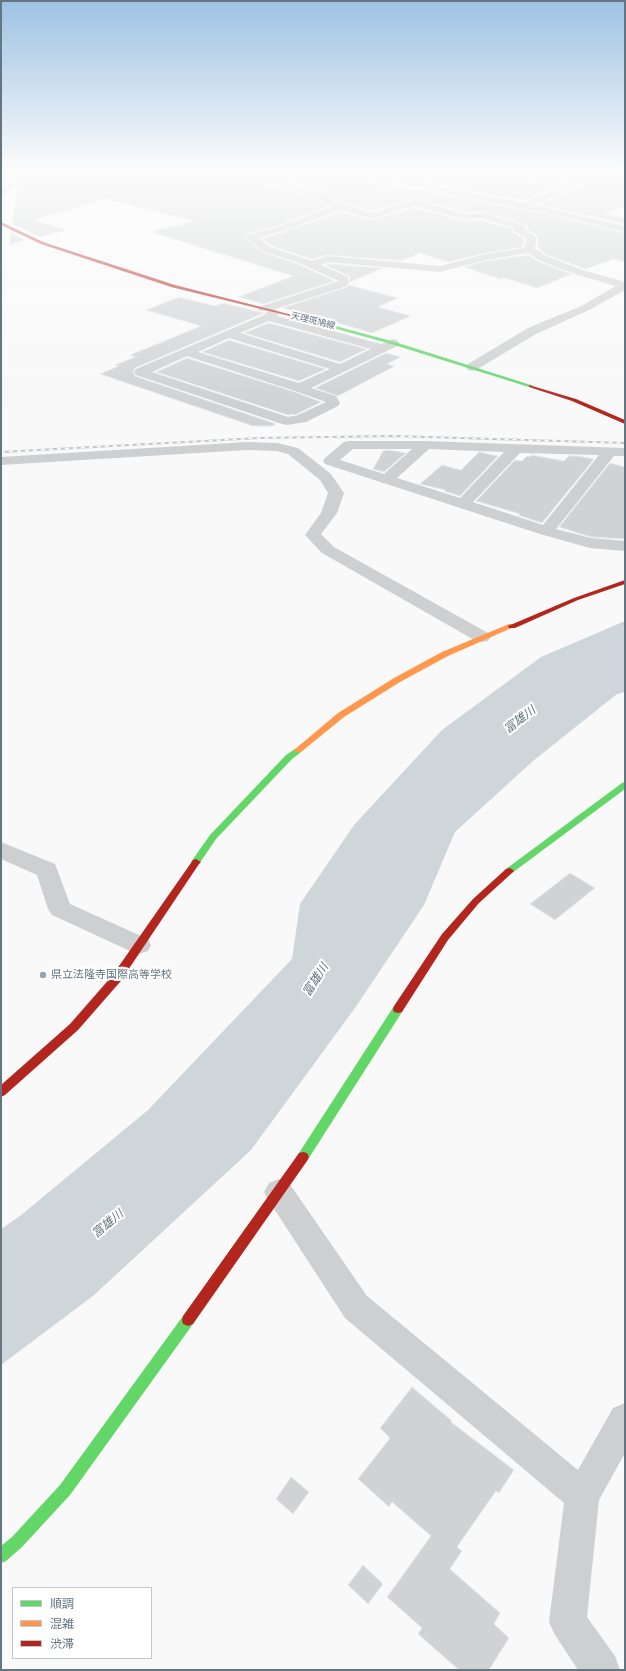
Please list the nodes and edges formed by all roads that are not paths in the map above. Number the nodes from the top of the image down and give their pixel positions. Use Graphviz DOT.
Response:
graph roads {
  1 [pos="63,250"];
  2 [pos="269,250"];
  3 [pos="531,250"];
  4 [pos="311,265"];
  5 [pos="625,285"];
  6 [pos="268,313"];
  7 [pos="229,334"];
  8 [pos="393,343"];
  9 [pos="381,348"];
  10 [pos="187,352"];
  11 [pos="472,367"];
  12 [pos="341,368"];
  13 [pos="300,388"];
  14 [pos="625,422"];
  15 [pos="425,445"];
  16 [pos="516,448"];
  17 [pos="610,451"];
  18 [pos="625,452"];
  19 [pos="1,461"];
  20 [pos="387,479"];
  21 [pos="463,504"];
  22 [pos="546,531"];
  23 [pos="625,546"];
  24 [pos="625,582"];
  25 [pos="482,637"];
  26 [pos="625,785"];
  27 [pos="1,850"];
  28 [pos="138,945"];
  29 [pos="1,1092"];
  30 [pos="279,1192"];
  31 [pos="625,1420"];
  32 [pos="582,1496"];
  33 [pos="1,1556"];
  34 [pos="601,1670"];
  1 -- 6 [label="street, 天理斑鳩線"];
  2 -- 4 [label="street"];
  3 -- 4 [label="street"];
  3 -- 5 [label="street"];
  4 -- 6 [label="street"];
  5 -- 11 [label="street"];
  6 -- 7 [label="street"];
  6 -- 8 [label="street, 天理斑鳩線"];
  6 -- 9 [label="street"];
  7 -- 10 [label="street"];
  7 -- 12 [label="street"];
  8 -- 9 [label="street"];
  8 -- 11 [label="street, 天理斑鳩線"];
  9 -- 12 [label="street"];
  10 -- 13 [label="street"];
  10 -- 13 [label="street"];
  11 -- 14 [label="street, 天理斑鳩線"];
  12 -- 13 [label="street"];
  15 -- 16 [label="street"];
  15 -- 20 [label="street"];
  15 -- 20 [label="street"];
  16 -- 17 [label="street"];
  16 -- 21 [label="street"];
  17 -- 18 [label="street"];
  17 -- 22 [label="street"];
  19 -- 25 [label="street"];
  20 -- 21 [label="street"];
  21 -- 22 [label="street"];
  22 -- 23 [label="street"];
  24 -- 25 [label="street"];
  25 -- 28 [label="street"];
  26 -- 30 [label="street"];
  27 -- 28 [label="street"];
  28 -- 29 [label="street"];
  30 -- 32 [label="street"];
  30 -- 33 [label="street"];
  31 -- 32 [label="street"];
  32 -- 34 [label="street"];
}
